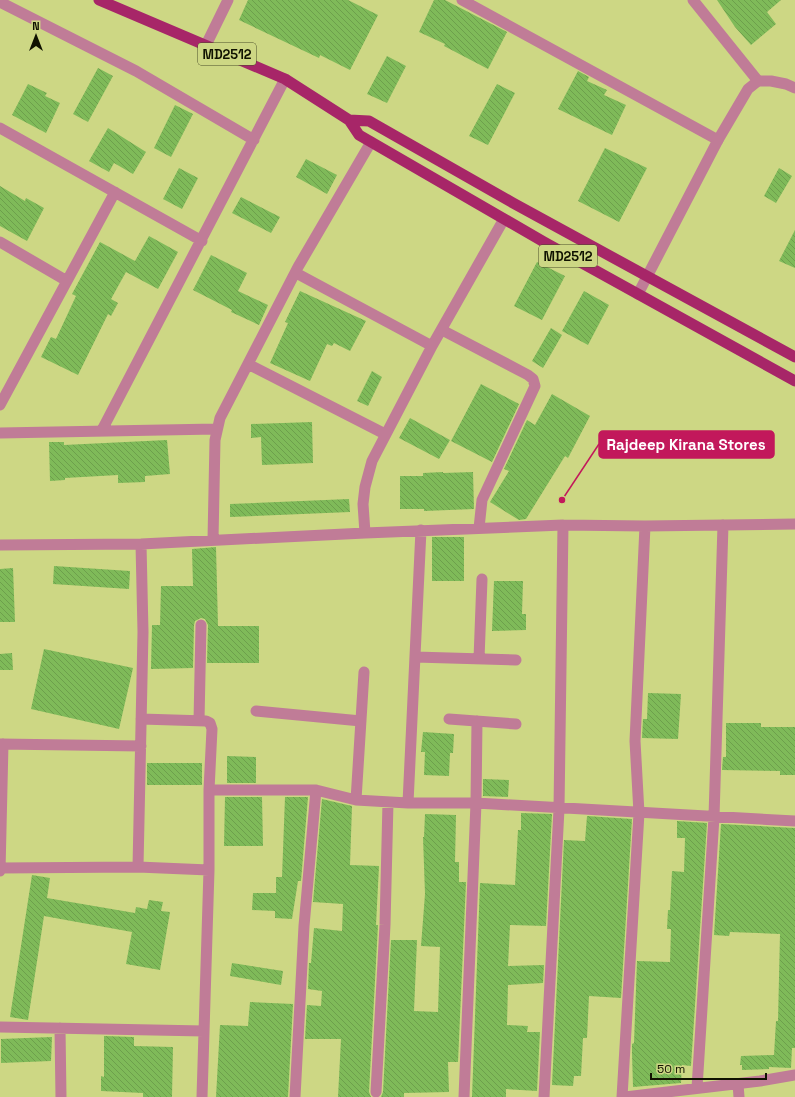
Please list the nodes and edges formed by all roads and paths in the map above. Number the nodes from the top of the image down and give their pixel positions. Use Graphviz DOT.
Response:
graph roads {
  1 [pos="99,0"];
  2 [pos="228,0"];
  3 [pos="462,0"];
  4 [pos="693,0"];
  5 [pos="0,2"];
  6 [pos="206,45"];
  7 [pos="286,79"];
  8 [pos="758,82"];
  9 [pos="795,88"];
  10 [pos="349,120"];
  11 [pos="0,128"];
  12 [pos="254,140"];
  13 [pos="718,140"];
  14 [pos="370,142"];
  15 [pos="115,192"];
  16 [pos="504,219"];
  17 [pos="202,241"];
  18 [pos="0,243"];
  19 [pos="296,273"];
  20 [pos="647,276"];
  21 [pos="67,281"];
  22 [pos="638,294"];
  23 [pos="442,330"];
  24 [pos="432,346"];
  25 [pos="795,357"];
  26 [pos="248,364"];
  27 [pos="795,381"];
  28 [pos="0,405"];
  29 [pos="102,430"];
  30 [pos="216,430"];
  31 [pos="0,433"];
  32 [pos="385,434"];
  33 [pos="795,524"];
  34 [pos="562,525"];
  35 [pos="723,525"];
  36 [pos="646,526"];
  37 [pos="479,528"];
  38 [pos="421,530"];
  39 [pos="365,532"];
  40 [pos="213,540"];
  41 [pos="141,544"];
  42 [pos="0,545"];
  43 [pos="482,579"];
  44 [pos="201,625"];
  45 [pos="415,657"];
  46 [pos="479,659"];
  47 [pos="516,660"];
  48 [pos="364,672"];
  49 [pos="256,711"];
  50 [pos="141,718"];
  51 [pos="448,719"];
  52 [pos="199,721"];
  53 [pos="361,721"];
  54 [pos="477,721"];
  55 [pos="516,724"];
  56 [pos="2,744"];
  57 [pos="141,746"];
  58 [pos="209,790"];
  59 [pos="316,790"];
  60 [pos="356,800"];
  61 [pos="388,802"];
  62 [pos="408,803"];
  63 [pos="476,803"];
  64 [pos="559,809"];
  65 [pos="639,813"];
  66 [pos="714,817"];
  67 [pos="795,820"];
  68 [pos="138,867"];
  69 [pos="0,868"];
  70 [pos="209,870"];
  71 [pos="0,871"];
  72 [pos="0,1027"];
  73 [pos="60,1028"];
  74 [pos="204,1030"];
  75 [pos="795,1075"];
  76 [pos="738,1084"];
  77 [pos="697,1088"];
  78 [pos="376,1092"];
  79 [pos="651,1095"];
  80 [pos="61,1097"];
  81 [pos="202,1097"];
  82 [pos="296,1097"];
  83 [pos="464,1097"];
  84 [pos="544,1097"];
  85 [pos="624,1097"];
  86 [pos="739,1097"];
  1 -- 6 [label="main road, MD2512"];
  2 -- 6 [label="street"];
  3 -- 13 [label="street"];
  4 -- 8 [label="street"];
  5 -- 12 [label="street"];
  6 -- 7 [label="main road, MD2512"];
  7 -- 10 [label="main road, MD2512"];
  7 -- 12 [label="street"];
  8 -- 9 [label="street"];
  8 -- 13 [label="street"];
  10 -- 14 [label="main road, MD2512"];
  10 -- 20 [label="main road, MD2512"];
  11 -- 15 [label="street"];
  12 -- 17 [label="street"];
  13 -- 20 [label="street"];
  14 -- 16 [label="main road, MD2512"];
  14 -- 19 [label="street"];
  15 -- 17 [label="street"];
  15 -- 21 [label="street"];
  16 -- 22 [label="main road, MD2512"];
  16 -- 23 [label="street"];
  17 -- 29 [label="street"];
  18 -- 21 [label="street"];
  19 -- 24 [label="street"];
  19 -- 26 [label="street"];
  20 -- 22 [label="street"];
  20 -- 25 [label="main road, MD2512"];
  21 -- 28 [label="street"];
  22 -- 27 [label="main road, MD2512"];
  23 -- 24 [label="street"];
  23 -- 37 [label="street"];
  24 -- 32 [label="street"];
  26 -- 30 [label="street"];
  26 -- 32 [label="street"];
  29 -- 30 [label="street"];
  29 -- 31 [label="street"];
  30 -- 40 [label="street"];
  32 -- 39 [label="street"];
  33 -- 35 [label="street"];
  34 -- 36 [label="street"];
  34 -- 37 [label="street"];
  34 -- 64 [label="street"];
  35 -- 36 [label="street"];
  35 -- 66 [label="street"];
  36 -- 65 [label="street"];
  37 -- 38 [label="street"];
  38 -- 39 [label="street"];
  38 -- 45 [label="street"];
  39 -- 40 [label="street"];
  40 -- 41 [label="street"];
  41 -- 42 [label="street"];
  41 -- 50 [label="street"];
  43 -- 46 [label="street"];
  44 -- 52 [label="street"];
  45 -- 46 [label="street"];
  45 -- 62 [label="street"];
  46 -- 47 [label="street"];
  48 -- 53 [label="street"];
  49 -- 53 [label="street"];
  50 -- 52 [label="street"];
  50 -- 57 [label="street"];
  51 -- 54 [label="street"];
  52 -- 58 [label="street"];
  53 -- 60 [label="street"];
  54 -- 55 [label="street"];
  54 -- 63 [label="street"];
  56 -- 57 [label="street"];
  56 -- 69 [label="street"];
  57 -- 68 [label="street"];
  58 -- 59 [label="street"];
  58 -- 70 [label="street"];
  59 -- 60 [label="street"];
  59 -- 82 [label="street"];
  60 -- 61 [label="street"];
  61 -- 62 [label="street"];
  61 -- 78 [label="street"];
  62 -- 63 [label="street"];
  63 -- 64 [label="street"];
  63 -- 83 [label="street"];
  64 -- 65 [label="street"];
  64 -- 84 [label="street"];
  65 -- 66 [label="street"];
  65 -- 85 [label="street"];
  66 -- 67 [label="street"];
  66 -- 77 [label="street"];
  68 -- 69 [label="street"];
  68 -- 70 [label="street"];
  69 -- 71 [label="street"];
  70 -- 74 [label="street"];
  72 -- 73 [label="street"];
  73 -- 74 [label="street"];
  73 -- 80 [label="street"];
  74 -- 81 [label="street"];
  75 -- 76 [label="street"];
  76 -- 77 [label="street"];
  76 -- 86 [label="street"];
  77 -- 79 [label="street"];
  79 -- 85 [label="street"];
}
